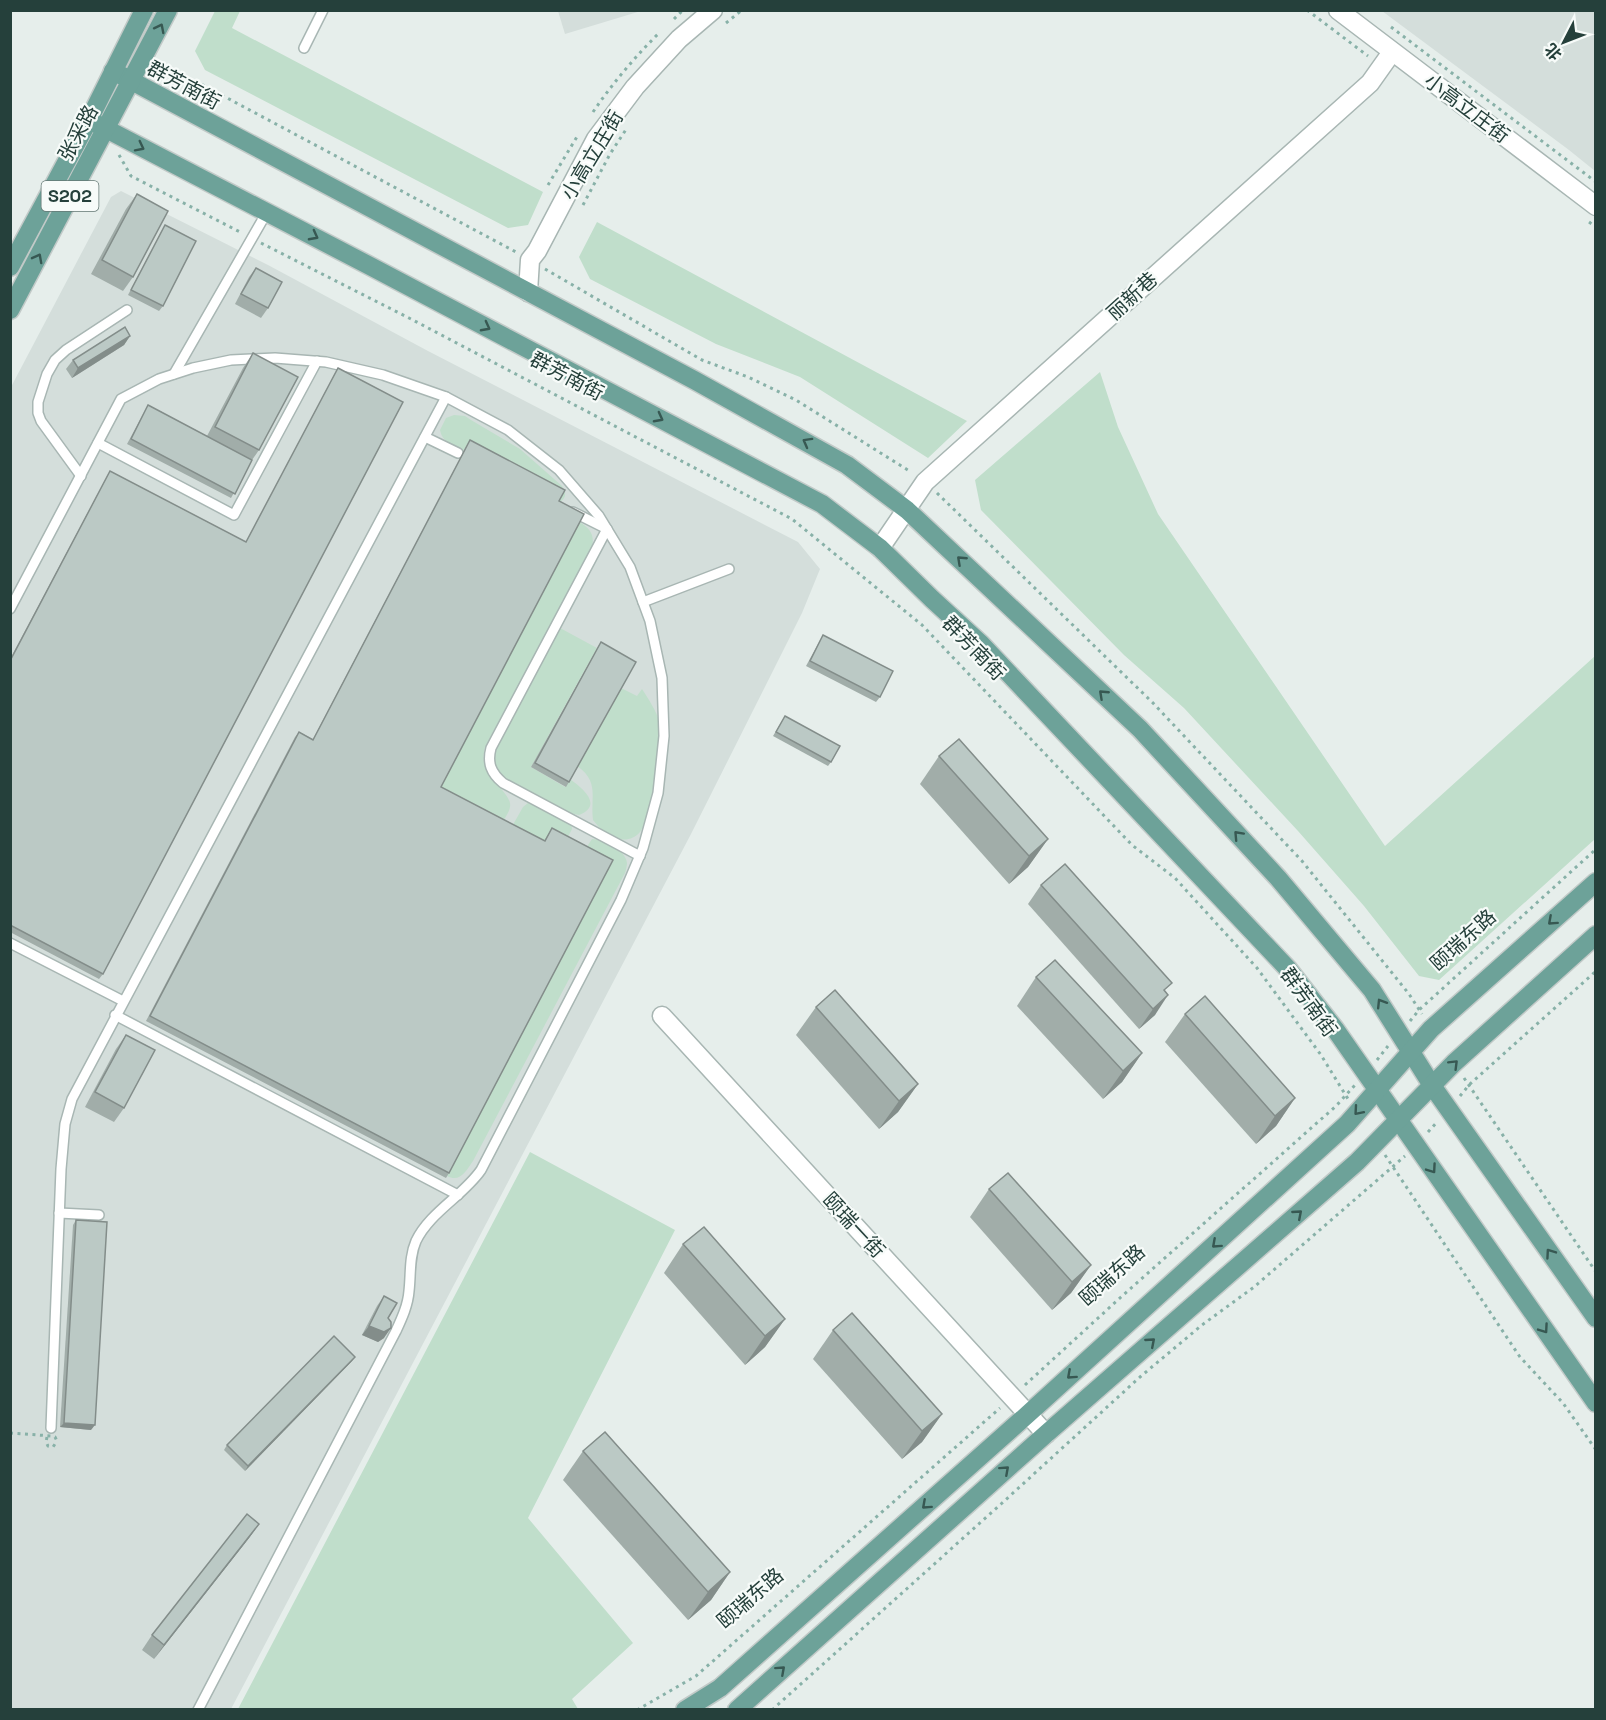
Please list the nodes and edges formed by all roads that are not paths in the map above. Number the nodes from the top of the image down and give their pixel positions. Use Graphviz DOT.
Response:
graph roads {
  1 [pos="144,10"];
  2 [pos="168,10"];
  3 [pos="323,10"];
  4 [pos="1338,10"];
  5 [pos="719,17"];
  6 [pos="304,48"];
  7 [pos="1392,52"];
  8 [pos="113,71"];
  9 [pos="131,82"];
  10 [pos="88,120"];
  11 [pos="105,129"];
  12 [pos="1596,206"];
  13 [pos="267,212"];
  14 [pos="10,267"];
  15 [pos="528,292"];
  16 [pos="10,310"];
  17 [pos="127,310"];
  18 [pos="317,361"];
  19 [pos="174,374"];
  20 [pos="446,397"];
  21 [pos="425,437"];
  22 [pos="98,443"];
  23 [pos="458,453"];
  24 [pos="81,476"];
  25 [pos="568,509"];
  26 [pos="907,510"];
  27 [pos="607,529"];
  28 [pos="880,548"];
  29 [pos="729,569"];
  30 [pos="643,602"];
  31 [pos="10,609"];
  32 [pos="640,856"];
  33 [pos="1596,882"];
  34 [pos="1596,935"];
  35 [pos="10,943"];
  36 [pos="123,1001"];
  37 [pos="116,1015"];
  38 [pos="662,1016"];
  39 [pos="1412,1052"];
  40 [pos="1433,1087"];
  41 [pos="1378,1090"];
  42 [pos="1398,1121"];
  43 [pos="458,1195"];
  44 [pos="59,1213"];
  45 [pos="99,1215"];
  46 [pos="1596,1318"];
  47 [pos="1596,1403"];
  48 [pos="1028,1414"];
  49 [pos="51,1428"];
  50 [pos="1046,1434"];
  51 [pos="198,1710"];
  52 [pos="685,1710"];
  53 [pos="737,1710"];
  1 -- 8 [label="main road, 张采路 / S202"];
  9 -- 2 [label="main road, 张采路 / S202, one-way"];
  3 -- 6 [label="lane"];
  4 -- 7 [label="street, 小高立庄街"];
  5 -- 15 [label="street, 小高立庄街"];
  7 -- 12 [label="street, 小高立庄街"];
  7 -- 26 [label="street, 丽新巷"];
  8 -- 9 [label="main road, 群芳南街"];
  8 -- 10 [label="main road, 张采路 / S202"];
  9 -- 11 [label="main road, 张采路 / S202"];
  9 -- 15 [label="main road, 群芳南街"];
  10 -- 11 [label="main road, 群芳南街"];
  10 -- 14 [label="main road, 张采路 / S202"];
  11 -- 13 [label="main road, 群芳南街, one-way"];
  16 -- 11 [label="main road, 张采路 / S202, one-way"];
  13 -- 19 [label="lane"];
  13 -- 28 [label="main road, 群芳南街, one-way"];
  26 -- 15 [label="main road, 群芳南街, one-way"];
  17 -- 24 [label="lane"];
  18 -- 19 [label="lane"];
  18 -- 20 [label="lane"];
  18 -- 22 [label="lane"];
  19 -- 22 [label="lane"];
  20 -- 21 [label="lane"];
  20 -- 27 [label="lane"];
  21 -- 23 [label="lane"];
  21 -- 36 [label="lane"];
  22 -- 24 [label="lane"];
  24 -- 31 [label="lane"];
  25 -- 27 [label="lane"];
  26 -- 28 [label="street, 丽新巷"];
  39 -- 26 [label="main road, 群芳南街, one-way"];
  27 -- 30 [label="lane"];
  27 -- 32 [label="lane"];
  28 -- 41 [label="main road, 群芳南街"];
  29 -- 30 [label="lane"];
  30 -- 32 [label="lane"];
  32 -- 43 [label="lane"];
  33 -- 39 [label="main road, one-way"];
  40 -- 34 [label="main road, one-way"];
  35 -- 36 [label="lane"];
  36 -- 37 [label="lane"];
  37 -- 43 [label="lane"];
  37 -- 44 [label="lane"];
  38 -- 48 [label="street, 颐瑞一街"];
  39 -- 40 [label="main road, 群芳南街"];
  39 -- 41 [label="main road"];
  40 -- 42 [label="main road"];
  46 -- 40 [label="main road, 群芳南街, one-way"];
  41 -- 42 [label="main road, 群芳南街"];
  41 -- 48 [label="main road, one-way"];
  42 -- 47 [label="main road, 群芳南街, one-way"];
  50 -- 42 [label="main road, one-way"];
  43 -- 51 [label="lane"];
  44 -- 45 [label="lane"];
  44 -- 49 [label="lane"];
  48 -- 50 [label="street, 颐瑞一街"];
  48 -- 52 [label="main road, one-way"];
  53 -- 50 [label="main road, one-way"];
}
